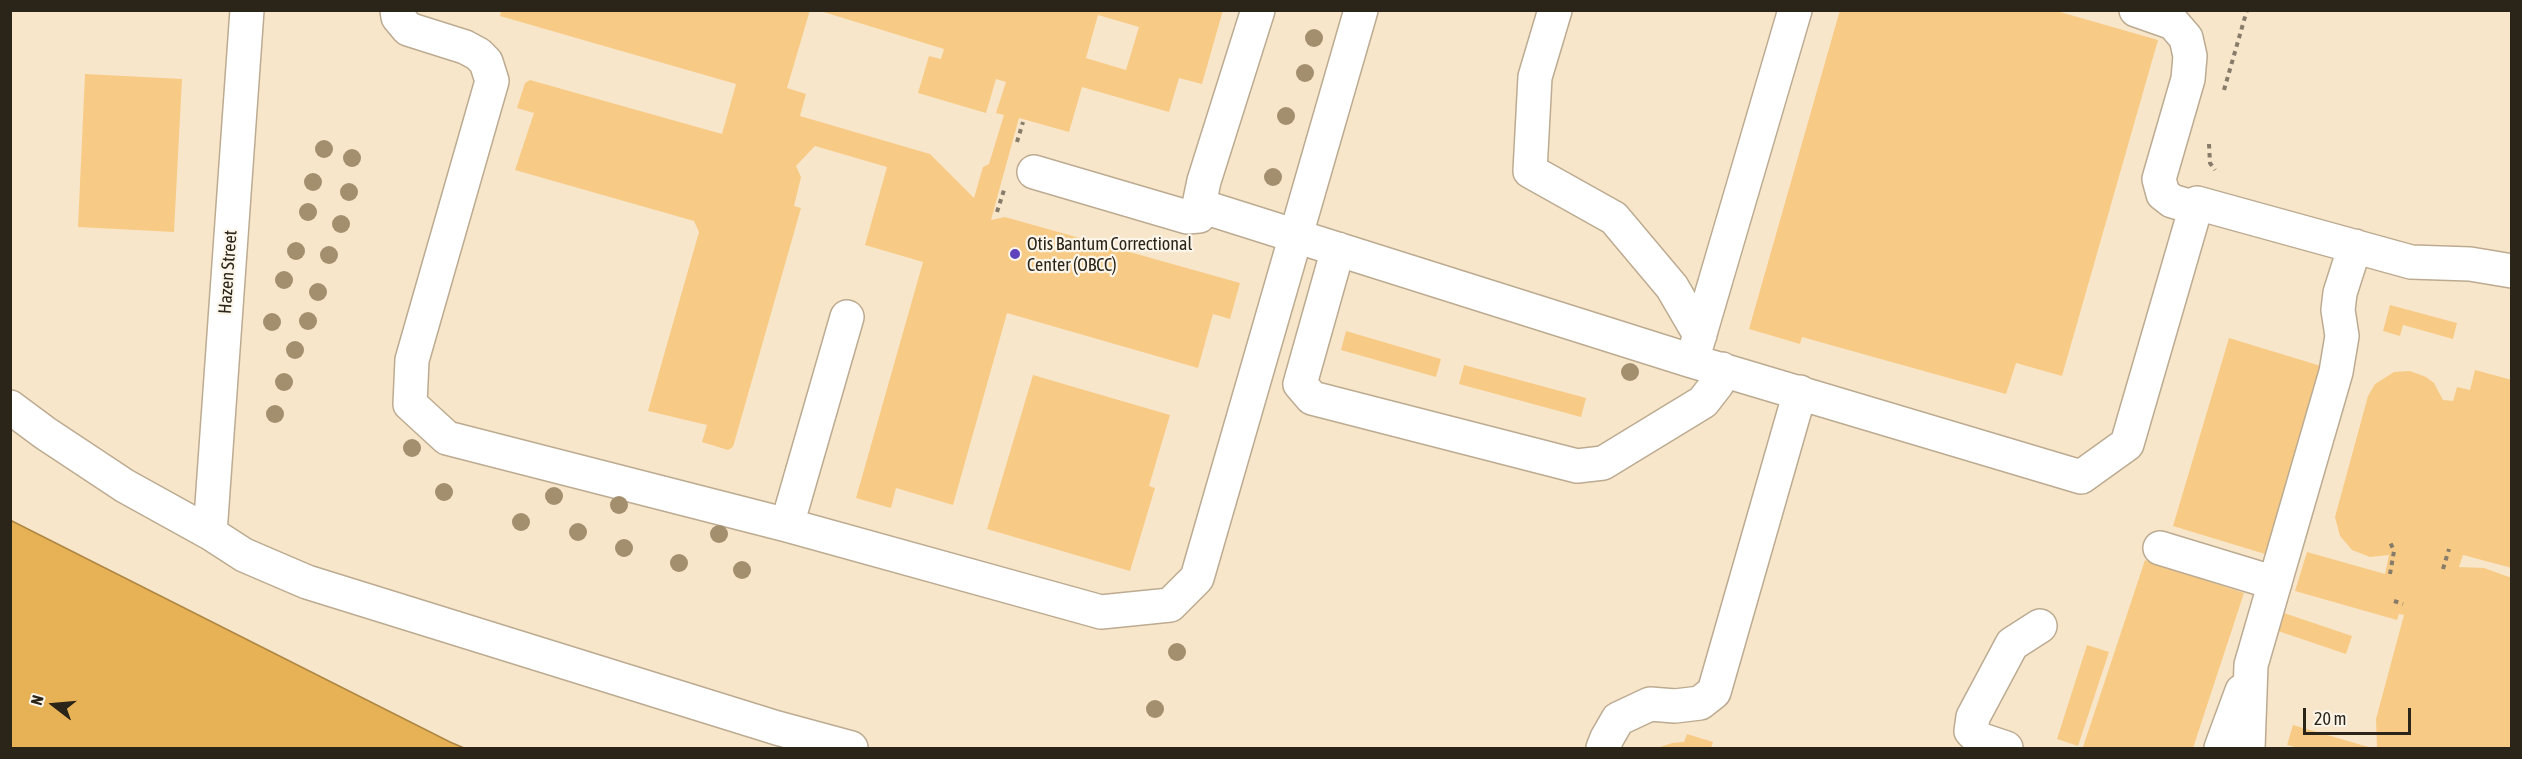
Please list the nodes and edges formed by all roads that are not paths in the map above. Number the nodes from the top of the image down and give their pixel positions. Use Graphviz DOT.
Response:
graph roads {
  1 [pos="247,10"];
  2 [pos="397,10"];
  3 [pos="1258,10"];
  4 [pos="1555,10"];
  5 [pos="1795,10"];
  6 [pos="2136,10"];
  7 [pos="1361,11"];
  8 [pos="1034,172"];
  9 [pos="1207,208"];
  10 [pos="2196,208"];
  11 [pos="1296,236"];
  12 [pos="2355,246"];
  13 [pos="1338,249"];
  14 [pos="2511,271"];
  15 [pos="847,317"];
  16 [pos="1705,355"];
  17 [pos="1800,393"];
  18 [pos="10,407"];
  19 [pos="787,525"];
  20 [pos="210,533"];
  21 [pos="2160,548"];
  22 [pos="2275,583"];
  23 [pos="2040,626"];
  24 [pos="2251,664"];
  25 [pos="850,748"];
  26 [pos="1604,748"];
  27 [pos="2006,748"];
  28 [pos="2221,748"];
  29 [pos="2248,748"];
  1 -- 20 [label="street, Hazen Street"];
  2 -- 19 [label="street"];
  3 -- 9 [label="street"];
  4 -- 16 [label="street"];
  5 -- 16 [label="street"];
  6 -- 10 [label="street"];
  7 -- 11 [label="street"];
  8 -- 9 [label="street"];
  9 -- 11 [label="street"];
  10 -- 12 [label="street"];
  10 -- 17 [label="street"];
  11 -- 13 [label="street"];
  11 -- 19 [label="street"];
  12 -- 14 [label="street"];
  12 -- 22 [label="street"];
  13 -- 16 [label="street"];
  13 -- 16 [label="street"];
  15 -- 19 [label="street"];
  16 -- 17 [label="street"];
  17 -- 26 [label="street"];
  18 -- 20 [label="street"];
  20 -- 25 [label="street"];
  21 -- 22 [label="street"];
  22 -- 24 [label="street"];
  23 -- 27 [label="street"];
  24 -- 28 [label="street"];
  24 -- 29 [label="street"];
}
